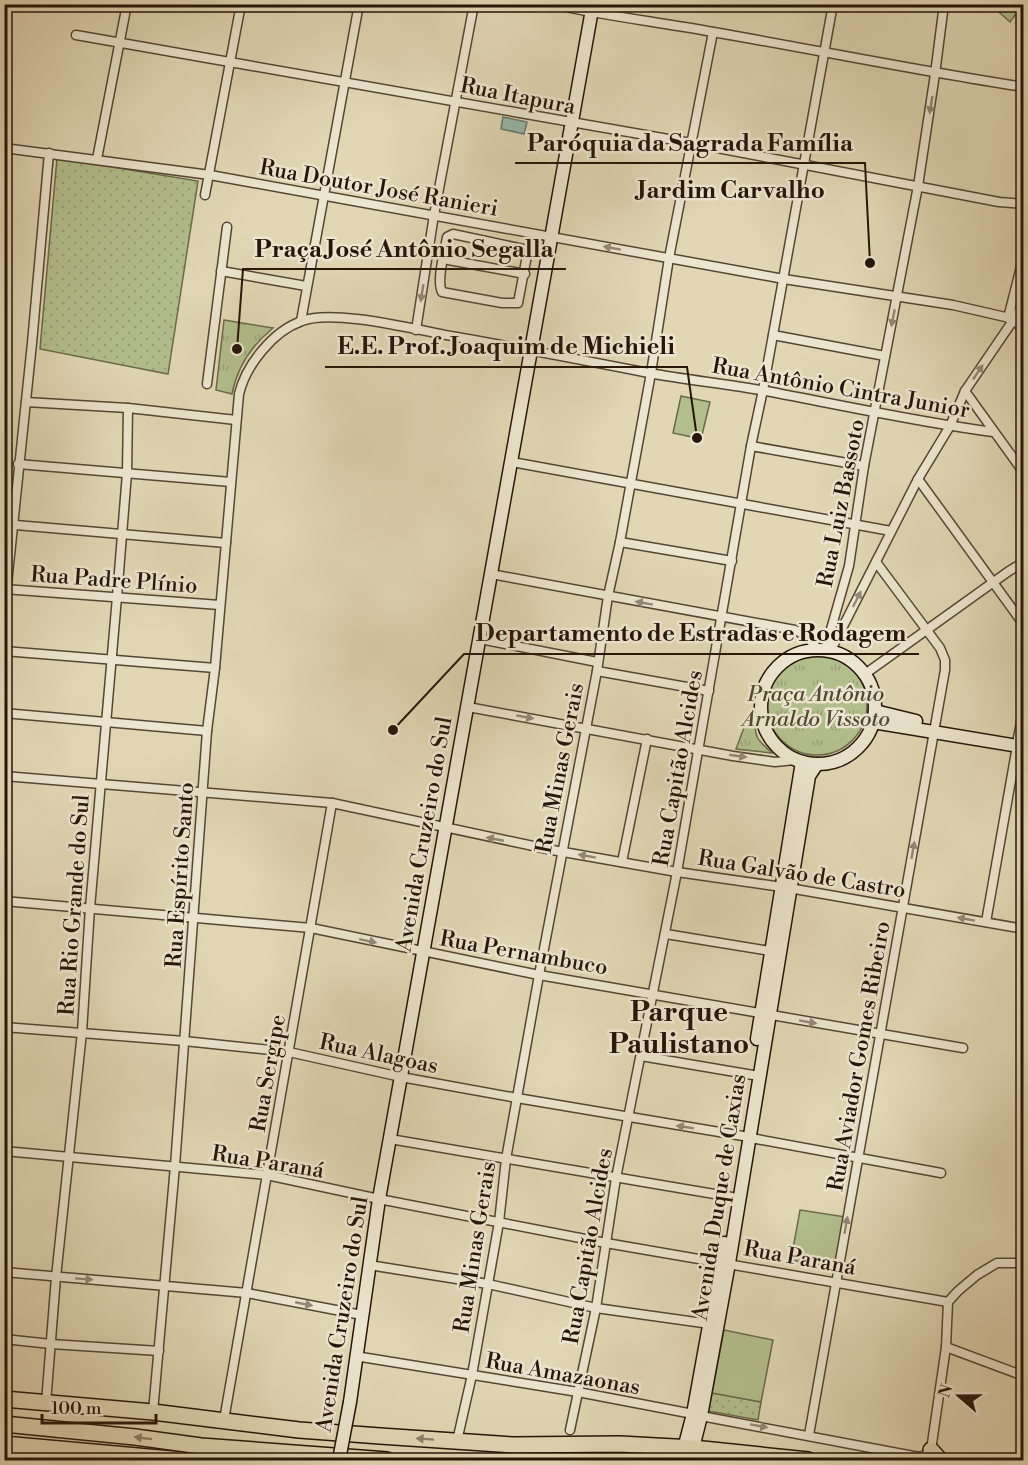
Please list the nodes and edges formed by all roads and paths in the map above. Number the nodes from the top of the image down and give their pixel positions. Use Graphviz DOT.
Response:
graph roads {
  1 [pos="127,4"];
  2 [pos="241,4"];
  3 [pos="359,4"];
  4 [pos="474,4"];
  5 [pos="551,4"];
  6 [pos="833,4"];
  7 [pos="944,5"];
  8 [pos="593,9"];
  9 [pos="712,32"];
  10 [pos="76,35"];
  11 [pos="119,43"];
  12 [pos="824,53"];
  13 [pos="230,62"];
  14 [pos="935,74"];
  15 [pos="344,83"];
  16 [pos="1023,87"];
  17 [pos="455,101"];
  18 [pos="572,124"];
  19 [pos="691,143"];
  20 [pos="4,148"];
  21 [pos="49,153"];
  22 [pos="97,159"];
  23 [pos="804,165"];
  24 [pos="210,175"];
  25 [pos="918,186"];
  26 [pos="205,195"];
  27 [pos="323,195"];
  28 [pos="1023,204"];
  29 [pos="434,215"];
  30 [pos="227,227"];
  31 [pos="551,237"];
  32 [pos="1023,255"];
  33 [pos="669,258"];
  34 [pos="444,259"];
  35 [pos="221,271"];
  36 [pos="425,272"];
  37 [pos="525,274"];
  38 [pos="440,276"];
  39 [pos="784,279"];
  40 [pos="306,286"];
  41 [pos="897,297"];
  42 [pos="1023,300"];
  43 [pos="1011,319"];
  44 [pos="301,321"];
  45 [pos="416,330"];
  46 [pos="1023,332"];
  47 [pos="773,334"];
  48 [pos="264,347"];
  49 [pos="531,350"];
  50 [pos="885,356"];
  51 [pos="651,373"];
  52 [pos="207,384"];
  53 [pos="763,390"];
  54 [pos="965,391"];
  55 [pos="26,402"];
  56 [pos="129,408"];
  57 [pos="876,411"];
  58 [pos="236,420"];
  59 [pos="950,426"];
  60 [pos="993,432"];
  61 [pos="751,446"];
  62 [pos="512,462"];
  63 [pos="18,464"];
  64 [pos="864,466"];
  65 [pos="127,473"];
  66 [pos="1023,473"];
  67 [pos="918,479"];
  68 [pos="231,482"];
  69 [pos="631,484"];
  70 [pos="741,504"];
  71 [pos="855,524"];
  72 [pos="9,525"];
  73 [pos="891,531"];
  74 [pos="122,535"];
  75 [pos="620,542"];
  76 [pos="226,543"];
  77 [pos="732,561"];
  78 [pos="876,562"];
  79 [pos="1023,562"];
  80 [pos="491,573"];
  81 [pos="993,582"];
  82 [pos="6,589"];
  83 [pos="608,596"];
  84 [pos="117,597"];
  85 [pos="220,605"];
  86 [pos="4,613"];
  87 [pos="722,617"];
  88 [pos="1023,625"];
  89 [pos="926,629"];
  90 [pos="480,639"];
  91 [pos="825,650"];
  92 [pos="4,651"];
  93 [pos="111,661"];
  94 [pos="597,667"];
  95 [pos="215,668"];
  96 [pos="865,674"];
  97 [pos="708,691"];
  98 [pos="468,707"];
  99 [pos="1023,707"];
  100 [pos="4,712"];
  101 [pos="874,716"];
  102 [pos="107,722"];
  103 [pos="585,728"];
  104 [pos="935,728"];
  105 [pos="207,731"];
  106 [pos="647,740"];
  107 [pos="1020,743"];
  108 [pos="699,750"];
  109 [pos="799,761"];
  110 [pos="817,764"];
  111 [pos="4,776"];
  112 [pos="101,784"];
  113 [pos="203,793"];
  114 [pos="332,803"];
  115 [pos="445,829"];
  116 [pos="561,852"];
  117 [pos="622,862"];
  118 [pos="677,872"];
  119 [pos="785,887"];
  120 [pos="4,901"];
  121 [pos="90,908"];
  122 [pos="903,908"];
  123 [pos="194,917"];
  124 [pos="986,922"];
  125 [pos="311,928"];
  126 [pos="1023,929"];
  127 [pos="666,934"];
  128 [pos="770,951"];
  129 [pos="423,952"];
  130 [pos="539,975"];
  131 [pos="651,993"];
  132 [pos="764,1015"];
  133 [pos="4,1027"];
  134 [pos="82,1032"];
  135 [pos="880,1034"];
  136 [pos="184,1041"];
  137 [pos="963,1048"];
  138 [pos="289,1052"];
  139 [pos="641,1056"];
  140 [pos="753,1075"];
  141 [pos="401,1077"];
  142 [pos="517,1098"];
  143 [pos="628,1118"];
  144 [pos="747,1137"];
  145 [pos="390,1139"];
  146 [pos="4,1151"];
  147 [pos="69,1157"];
  148 [pos="858,1158"];
  149 [pos="506,1159"];
  150 [pos="175,1166"];
  151 [pos="941,1173"];
  152 [pos="267,1175"];
  153 [pos="616,1178"];
  154 [pos="732,1197"];
  155 [pos="379,1199"];
  156 [pos="499,1222"];
  157 [pos="606,1243"];
  158 [pos="725,1262"];
  159 [pos="369,1265"];
  160 [pos="1023,1268"];
  161 [pos="4,1272"];
  162 [pos="56,1278"];
  163 [pos="836,1282"];
  164 [pos="488,1284"];
  165 [pos="164,1285"];
  166 [pos="247,1293"];
  167 [pos="948,1302"];
  168 [pos="596,1308"];
  169 [pos="362,1314"];
  170 [pos="710,1324"];
  171 [pos="4,1339"];
  172 [pos="51,1344"];
  173 [pos="946,1347"];
  174 [pos="159,1350"];
  175 [pos="355,1356"];
  176 [pos="472,1375"];
  177 [pos="1023,1376"];
  178 [pos="578,1392"];
  179 [pos="4,1399"];
  180 [pos="46,1403"];
  181 [pos="153,1412"];
  182 [pos="697,1415"];
  183 [pos="225,1420"];
  184 [pos="4,1424"];
  185 [pos="570,1430"];
  186 [pos="809,1435"];
  187 [pos="457,1441"];
  188 [pos="4,1444"];
  189 [pos="686,1455"];
  190 [pos="935,1455"];
  191 [pos="4,1458"];
  192 [pos="18,1461"];
  193 [pos="182,1461"];
  194 [pos="339,1461"];
  195 [pos="387,1461"];
  196 [pos="808,1461"];
  1 -- 11 [label="street"];
  2 -- 13 [label="street"];
  3 -- 15 [label="street"];
  4 -- 17 [label="street"];
  5 -- 8 [label="street"];
  6 -- 12 [label="street, Rua Capitão Alcides"];
  7 -- 14 [label="street, Rua Luiz Bassoto"];
  8 -- 9 [label="street"];
  8 -- 18 [label="main road, Avenida Cruzeiro do Sul"];
  9 -- 12 [label="street"];
  9 -- 19 [label="street, Rua Minas Gerais"];
  10 -- 11 [label="street, Rua Itapura"];
  11 -- 13 [label="street, Rua Itapura"];
  11 -- 22 [label="street"];
  12 -- 14 [label="street"];
  12 -- 23 [label="street, Rua Capitão Alcides"];
  13 -- 15 [label="street, Rua Itapura"];
  13 -- 24 [label="street"];
  14 -- 16 [label="street"];
  14 -- 25 [label="street, Rua Luiz Bassoto, one-way"];
  15 -- 17 [label="street, Rua Itapura"];
  15 -- 27 [label="street"];
  17 -- 18 [label="street, Rua Itapura"];
  17 -- 29 [label="street"];
  18 -- 19 [label="street, Rua Itapura"];
  18 -- 31 [label="main road, Avenida Cruzeiro do Sul"];
  19 -- 23 [label="street, Rua Itapura"];
  19 -- 33 [label="street, Rua Minas Gerais"];
  20 -- 21 [label="street, Rua Doutor José Ranieri"];
  21 -- 22 [label="street, Rua Doutor José Ranieri"];
  21 -- 55 [label="street"];
  22 -- 24 [label="street, Rua Doutor José Ranieri"];
  23 -- 25 [label="street, Rua Itapura"];
  23 -- 39 [label="street, Rua Capitão Alcides"];
  24 -- 26 [label="street"];
  24 -- 27 [label="street, Rua Doutor José Ranieri"];
  25 -- 28 [label="street, Rua Itapura"];
  25 -- 41 [label="street, Rua Luiz Bassoto"];
  27 -- 29 [label="street, Rua Doutor José Ranieri"];
  27 -- 40 [label="street"];
  29 -- 31 [label="street, Rua Doutor José Ranieri"];
  29 -- 36 [label="street"];
  30 -- 35 [label="street"];
  33 -- 31 [label="street, Rua Doutor José Ranieri, one-way"];
  31 -- 49 [label="main road, Avenida Cruzeiro do Sul"];
  32 -- 43 [label="street"];
  33 -- 39 [label="street, Rua Doutor José Ranieri"];
  33 -- 51 [label="street, Rua Minas Gerais"];
  34 -- 37 [label="street"];
  34 -- 37 [label="street"];
  34 -- 38 [label="street"];
  35 -- 40 [label="street"];
  35 -- 52 [label="street"];
  36 -- 38 [label="street"];
  36 -- 45 [label="street, one-way"];
  37 -- 38 [label="street"];
  39 -- 41 [label="street, Rua Doutor José Ranieri"];
  39 -- 47 [label="street, Rua Capitão Alcides"];
  40 -- 44 [label="street"];
  41 -- 43 [label="street, Rua Doutor José Ranieri"];
  41 -- 50 [label="street, Rua Luiz Bassoto, one-way"];
  42 -- 43 [label="street"];
  43 -- 46 [label="street"];
  54 -- 43 [label="street, one-way"];
  44 -- 45 [label="street, Rua Antônio Cintra Junior"];
  44 -- 48 [label="street, Rua Antônio Cintra Junior"];
  45 -- 49 [label="street, Rua Antônio Cintra Junior"];
  47 -- 50 [label="street"];
  47 -- 53 [label="street, Rua Capitão Alcides"];
  48 -- 58 [label="street, Rua Espírito Santo"];
  49 -- 51 [label="street, Rua Antônio Cintra Junior"];
  49 -- 62 [label="main road, Avenida Cruzeiro do Sul"];
  50 -- 57 [label="street, Rua Luiz Bassoto"];
  51 -- 53 [label="street, Rua Antônio Cintra Junior"];
  51 -- 69 [label="street, Rua Minas Gerais"];
  53 -- 57 [label="street, Rua Antônio Cintra Junior"];
  53 -- 61 [label="street, Rua Capitão Alcides"];
  54 -- 59 [label="street"];
  54 -- 60 [label="street"];
  55 -- 56 [label="street"];
  55 -- 63 [label="street"];
  56 -- 58 [label="street"];
  56 -- 65 [label="street, Rua Rio Grande do Sul"];
  57 -- 59 [label="street, Rua Antônio Cintra Junior"];
  57 -- 64 [label="street, Rua Luiz Bassoto"];
  58 -- 68 [label="street, Rua Espírito Santo"];
  59 -- 60 [label="street, Rua Antônio Cintra Junior"];
  59 -- 67 [label="street"];
  60 -- 66 [label="street"];
  61 -- 64 [label="street"];
  61 -- 70 [label="street, Rua Capitão Alcides"];
  62 -- 69 [label="street"];
  62 -- 80 [label="main road, Avenida Cruzeiro do Sul"];
  63 -- 65 [label="street"];
  63 -- 72 [label="street"];
  64 -- 71 [label="street, Rua Luiz Bassoto"];
  65 -- 68 [label="street"];
  65 -- 74 [label="street, Rua Rio Grande do Sul"];
  67 -- 73 [label="street"];
  67 -- 81 [label="street"];
  68 -- 76 [label="street, Rua Espírito Santo"];
  69 -- 70 [label="street"];
  69 -- 75 [label="street, Rua Minas Gerais"];
  70 -- 71 [label="street"];
  70 -- 77 [label="street, Rua Capitão Alcides"];
  71 -- 73 [label="street"];
  71 -- 91 [label="street, Rua Luiz Bassoto"];
  72 -- 74 [label="street"];
  72 -- 82 [label="street"];
  73 -- 78 [label="street"];
  74 -- 76 [label="street"];
  74 -- 84 [label="street, Rua Rio Grande do Sul"];
  75 -- 77 [label="street"];
  75 -- 83 [label="street, Rua Minas Gerais"];
  76 -- 85 [label="street, Rua Espírito Santo"];
  77 -- 87 [label="street, Rua Capitão Alcides"];
  78 -- 89 [label="street, Rua Aviador Gomes Ribeiro"];
  91 -- 78 [label="street, one-way"];
  79 -- 81 [label="street"];
  80 -- 83 [label="street"];
  80 -- 90 [label="main road, Avenida Cruzeiro do Sul"];
  81 -- 88 [label="street"];
  81 -- 89 [label="street"];
  82 -- 84 [label="street, Rua Padre Plínio"];
  82 -- 86 [label="street"];
  87 -- 83 [label="street, one-way"];
  83 -- 94 [label="street, Rua Minas Gerais"];
  84 -- 85 [label="street, Rua Padre Plínio"];
  84 -- 93 [label="street, Rua Rio Grande do Sul"];
  85 -- 95 [label="street, Rua Espírito Santo"];
  87 -- 91 [label="street"];
  87 -- 97 [label="street, Rua Capitão Alcides"];
  89 -- 96 [label="street"];
  89 -- 104 [label="street, Rua Aviador Gomes Ribeiro"];
  90 -- 94 [label="street"];
  90 -- 98 [label="main road, Avenida Cruzeiro do Sul"];
  91 -- 96 [label="main road"];
  91 -- 109 [label="main road"];
  92 -- 93 [label="street"];
  93 -- 95 [label="street"];
  93 -- 102 [label="street, Rua Rio Grande do Sul"];
  94 -- 97 [label="street"];
  94 -- 103 [label="street, Rua Minas Gerais"];
  95 -- 105 [label="street, Rua Espírito Santo"];
  96 -- 101 [label="main road"];
  97 -- 108 [label="street, Rua Capitão Alcides"];
  98 -- 103 [label="street, one-way"];
  98 -- 115 [label="main road, Avenida Cruzeiro do Sul"];
  99 -- 107 [label="street"];
  100 -- 102 [label="street"];
  101 -- 104 [label="main road"];
  101 -- 110 [label="main road"];
  102 -- 105 [label="street"];
  102 -- 112 [label="street, Rua Rio Grande do Sul"];
  103 -- 106 [label="street"];
  103 -- 116 [label="street, Rua Minas Gerais"];
  104 -- 107 [label="main road"];
  122 -- 104 [label="street, Rua Aviador Gomes Ribeiro, one-way"];
  105 -- 113 [label="street, Rua Espírito Santo"];
  106 -- 108 [label="street"];
  106 -- 117 [label="street"];
  107 -- 124 [label="street"];
  108 -- 109 [label="street, one-way"];
  108 -- 118 [label="street, Rua Capitão Alcides"];
  109 -- 110 [label="main road"];
  109 -- 119 [label="main road, Avenida Duque de Caxias"];
  110 -- 119 [label="main road, Avenida Duque de Caxias"];
  111 -- 112 [label="street, Rua Galvão de Castro"];
  112 -- 113 [label="street, Rua Galvão de Castro"];
  112 -- 121 [label="street, Rua Rio Grande do Sul"];
  113 -- 114 [label="street, Rua Galvão de Castro"];
  113 -- 123 [label="street, Rua Espírito Santo"];
  114 -- 115 [label="street, Rua Galvão de Castro"];
  114 -- 125 [label="street, Rua Sergipe"];
  116 -- 115 [label="street, Rua Galvão de Castro, one-way"];
  115 -- 129 [label="main road, Avenida Cruzeiro do Sul"];
  117 -- 116 [label="street, Rua Galvão de Castro, one-way"];
  116 -- 130 [label="street, Rua Minas Gerais"];
  117 -- 118 [label="street, Rua Galvão de Castro"];
  118 -- 119 [label="street, Rua Galvão de Castro"];
  118 -- 127 [label="street, Rua Capitão Alcides"];
  119 -- 122 [label="street, Rua Galvão de Castro"];
  119 -- 128 [label="main road, Avenida Duque de Caxias"];
  119 -- 132 [label="main road, Avenida Duque de Caxias"];
  120 -- 121 [label="street, Rua Pernambuco"];
  121 -- 123 [label="street, Rua Pernambuco"];
  121 -- 134 [label="street, Rua Rio Grande do Sul"];
  124 -- 122 [label="street, Rua Galvão de Castro, one-way"];
  122 -- 135 [label="street, Rua Aviador Gomes Ribeiro"];
  123 -- 125 [label="street, Rua Pernambuco"];
  123 -- 136 [label="street, Rua Espírito Santo"];
  124 -- 126 [label="street, Rua Galvão de Castro"];
  125 -- 129 [label="street, Rua Pernambuco, one-way"];
  125 -- 138 [label="street, Rua Sergipe"];
  127 -- 128 [label="street"];
  127 -- 131 [label="street, Rua Capitão Alcides"];
  128 -- 132 [label="main road, Avenida Duque de Caxias"];
  129 -- 130 [label="street, Rua Pernambuco"];
  129 -- 141 [label="main road, Avenida Cruzeiro do Sul"];
  130 -- 131 [label="street, Rua Pernambuco"];
  130 -- 142 [label="street, Rua Minas Gerais"];
  131 -- 132 [label="street, Rua Pernambuco"];
  131 -- 139 [label="street, Rua Capitão Alcides"];
  132 -- 135 [label="street, Rua Pernambuco, one-way"];
  132 -- 140 [label="main road, Avenida Duque de Caxias"];
  132 -- 144 [label="main road, Avenida Duque de Caxias"];
  133 -- 134 [label="street, Rua Alagoas"];
  134 -- 136 [label="street, Rua Alagoas"];
  134 -- 147 [label="street, Rua Rio Grande do Sul"];
  135 -- 137 [label="street, Rua Pernambuco"];
  135 -- 148 [label="street, Rua Aviador Gomes Ribeiro"];
  136 -- 138 [label="street, Rua Alagoas"];
  136 -- 150 [label="street, Rua Espírito Santo"];
  138 -- 141 [label="street, Rua Alagoas"];
  138 -- 152 [label="street, Rua Sergipe"];
  139 -- 140 [label="street"];
  139 -- 143 [label="street, Rua Capitão Alcides"];
  140 -- 144 [label="main road, Avenida Duque de Caxias"];
  141 -- 142 [label="street, Rua Alagoas"];
  141 -- 145 [label="main road, Avenida Cruzeiro do Sul"];
  142 -- 143 [label="street, Rua Alagoas"];
  142 -- 149 [label="street, Rua Minas Gerais"];
  144 -- 143 [label="street, Rua Alagoas, one-way"];
  143 -- 153 [label="street, Rua Capitão Alcides"];
  144 -- 148 [label="street, Rua Alagoas"];
  144 -- 154 [label="main road, Avenida Duque de Caxias"];
  144 -- 158 [label="main road, Avenida Duque de Caxias"];
  145 -- 149 [label="street"];
  145 -- 155 [label="main road, Avenida Cruzeiro do Sul"];
  146 -- 147 [label="street, Rua Paraná"];
  147 -- 150 [label="street, Rua Paraná"];
  147 -- 162 [label="street, Rua Rio Grande do Sul"];
  148 -- 151 [label="street, Rua Alagoas"];
  163 -- 148 [label="street, Rua Aviador Gomes Ribeiro, one-way"];
  149 -- 153 [label="street"];
  149 -- 156 [label="street, Rua Minas Gerais"];
  150 -- 152 [label="street, Rua Paraná"];
  150 -- 165 [label="street, Rua Espírito Santo"];
  152 -- 155 [label="street, Rua Paraná"];
  152 -- 166 [label="street, Rua Sergipe"];
  153 -- 154 [label="street"];
  153 -- 157 [label="street, Rua Capitão Alcides"];
  154 -- 158 [label="main road, Avenida Duque de Caxias"];
  155 -- 156 [label="street, Rua Paraná"];
  155 -- 159 [label="main road, Avenida Cruzeiro do Sul"];
  156 -- 157 [label="street, Rua Paraná"];
  156 -- 164 [label="street, Rua Minas Gerais"];
  157 -- 158 [label="street, Rua Paraná"];
  157 -- 168 [label="street, Rua Capitão Alcides"];
  158 -- 163 [label="street, Rua Paraná"];
  158 -- 170 [label="main road, Avenida Duque de Caxias"];
  158 -- 182 [label="main road, Avenida Duque de Caxias"];
  159 -- 164 [label="street"];
  159 -- 169 [label="main road, Avenida Cruzeiro do Sul"];
  160 -- 167 [label="street"];
  161 -- 162 [label="street"];
  162 -- 165 [label="street, one-way"];
  162 -- 172 [label="street, Rua Rio Grande do Sul"];
  163 -- 167 [label="street, Rua Paraná"];
  163 -- 186 [label="street, Rua Aviador Gomes Ribeiro"];
  164 -- 168 [label="street"];
  164 -- 176 [label="street, Rua Minas Gerais"];
  165 -- 166 [label="street"];
  165 -- 174 [label="street, Rua Espírito Santo"];
  166 -- 169 [label="street, one-way"];
  166 -- 183 [label="street, Rua Sergipe"];
  167 -- 173 [label="street"];
  168 -- 170 [label="street"];
  168 -- 178 [label="street, Rua Capitão Alcides"];
  169 -- 175 [label="main road, Avenida Cruzeiro do Sul"];
  170 -- 182 [label="main road, Avenida Duque de Caxias"];
  171 -- 172 [label="street"];
  172 -- 174 [label="street"];
  172 -- 180 [label="street, Rua Rio Grande do Sul"];
  173 -- 177 [label="street"];
  173 -- 190 [label="street"];
  174 -- 181 [label="street, Rua Espírito Santo"];
  175 -- 176 [label="street, Rua Amazaonas"];
  175 -- 194 [label="main road, Avenida Cruzeiro do Sul, bridge"];
  176 -- 178 [label="street, Rua Amazaonas"];
  176 -- 187 [label="street, Rua Minas Gerais"];
  178 -- 182 [label="street, Rua Amazaonas"];
  178 -- 185 [label="street, Rua Capitão Alcides"];
  179 -- 180 [label="highway"];
  180 -- 181 [label="highway"];
  181 -- 183 [label="highway"];
  182 -- 186 [label="street, Rua Amazaonas, one-way"];
  182 -- 189 [label="main road, Avenida Duque de Caxias"];
  187 -- 183 [label="highway, one-way"];
  195 -- 184 [label="highway, one-way"];
  186 -- 190 [label="street, Rua Amazaonas"];
  187 -- 189 [label="highway"];
  188 -- 193 [label="highway"];
  189 -- 196 [label="highway"];
  191 -- 192 [label="highway"];
}
